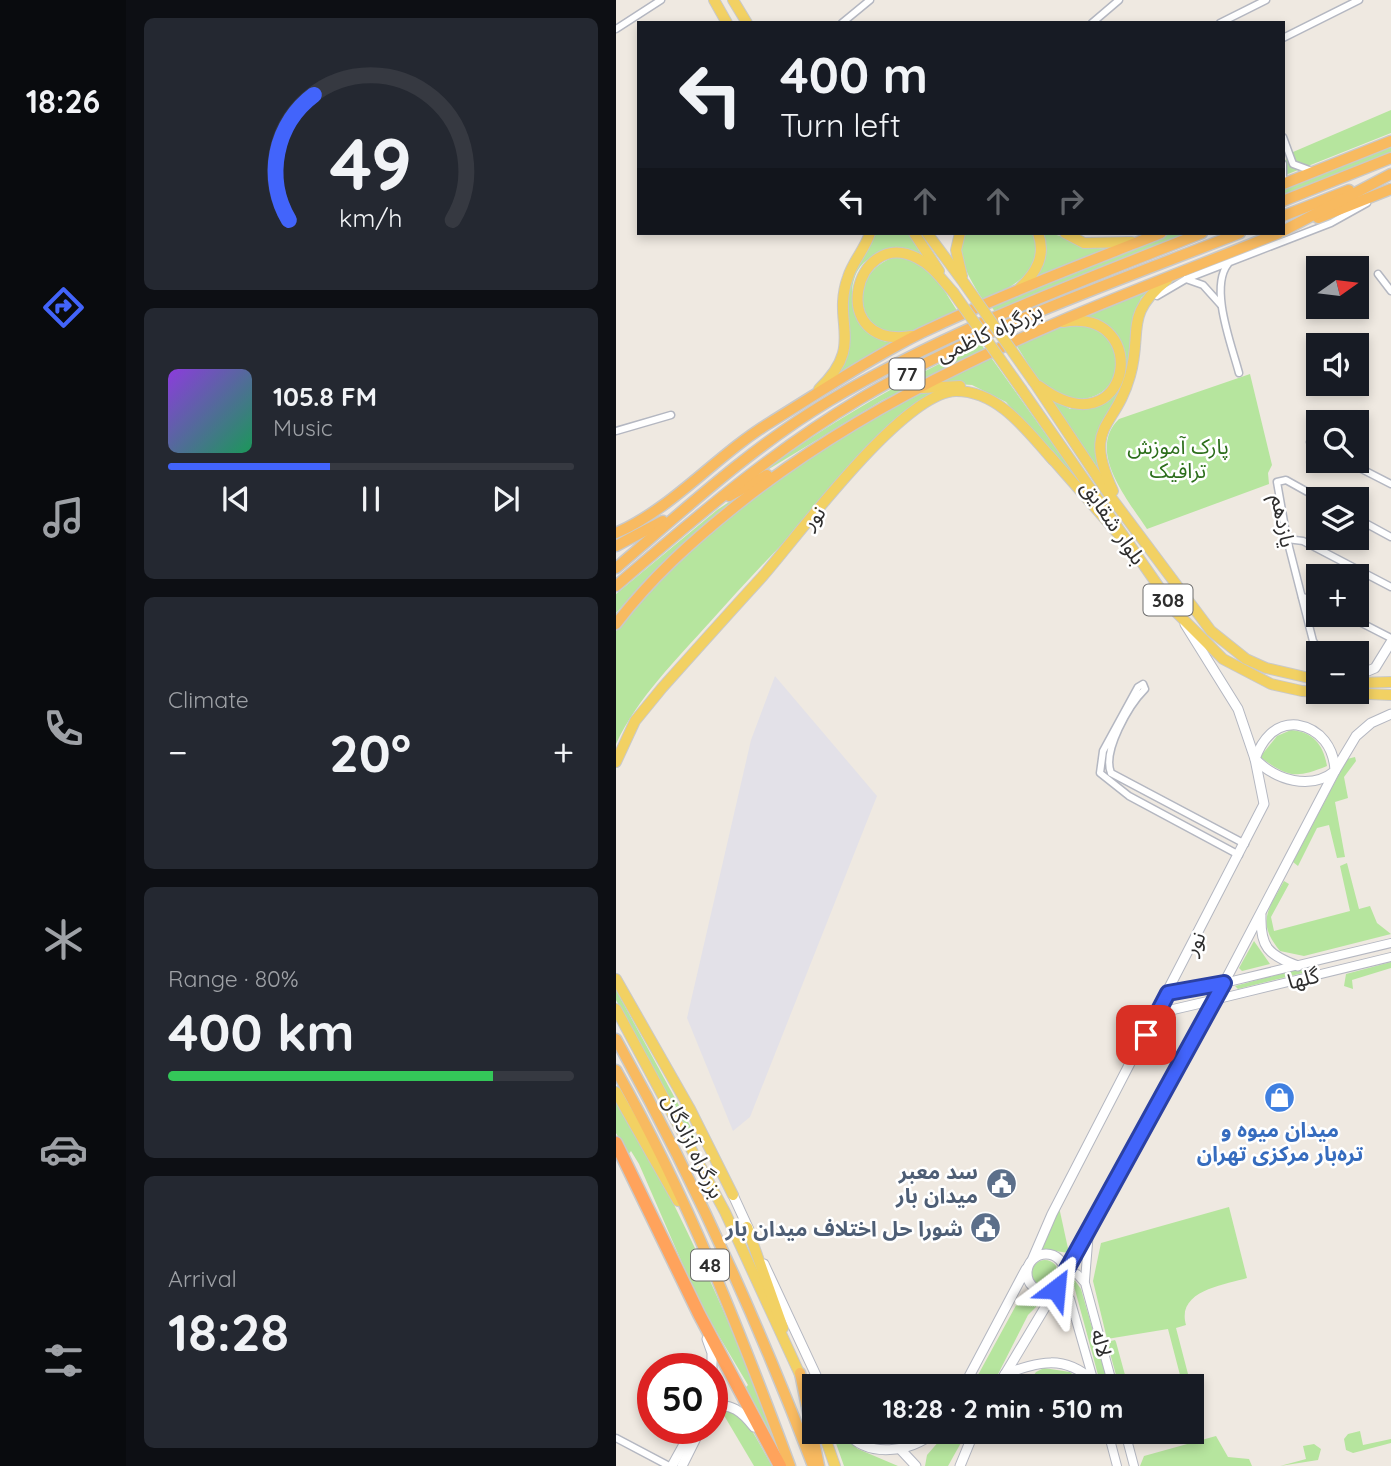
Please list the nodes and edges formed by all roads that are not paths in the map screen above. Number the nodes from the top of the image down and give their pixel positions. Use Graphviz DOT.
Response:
graph roads {
  1 [pos="661,0"];
  2 [pos="714,0"];
  3 [pos="733,0"];
  4 [pos="870,0"];
  5 [pos="1119,0"];
  6 [pos="1359,0"];
  7 [pos="1260,1"];
  8 [pos="726,21"];
  9 [pos="746,21"];
  10 [pos="844,21"];
  11 [pos="1094,21"];
  12 [pos="1224,21"];
  13 [pos="616,29"];
  14 [pos="1285,37"];
  15 [pos="1391,141"];
  16 [pos="1285,142"];
  17 [pos="1391,158"];
  18 [pos="1314,172"];
  19 [pos="1391,173"];
  20 [pos="1285,182"];
  21 [pos="1391,190"];
  22 [pos="1285,200"];
  23 [pos="1285,215"];
  24 [pos="1285,230"];
  25 [pos="1285,231"];
  26 [pos="869,235"];
  27 [pos="915,235"];
  28 [pos="928,235"];
  29 [pos="960,235"];
  30 [pos="1038,235"];
  31 [pos="1069,235"];
  32 [pos="1156,235"];
  33 [pos="1197,235"];
  34 [pos="1235,235"];
  35 [pos="1274,235"];
  36 [pos="1139,241"];
  37 [pos="1229,262"];
  38 [pos="1378,274"];
  39 [pos="1171,276"];
  40 [pos="1186,279"];
  41 [pos="964,283"];
  42 [pos="1016,291"];
  43 [pos="1391,291"];
  44 [pos="953,292"];
  45 [pos="1222,307"];
  46 [pos="1053,324"];
  47 [pos="1135,334"];
  48 [pos="919,335"];
  49 [pos="1238,373"];
  50 [pos="1034,382"];
  51 [pos="909,391"];
  52 [pos="811,397"];
  53 [pos="788,412"];
  54 [pos="671,415"];
  55 [pos="616,431"];
  56 [pos="752,454"];
  57 [pos="1053,460"];
  58 [pos="780,470"];
  59 [pos="1369,473"];
  60 [pos="1391,484"];
  61 [pos="1306,491"];
  62 [pos="703,494"];
  63 [pos="708,508"];
  64 [pos="1123,514"];
  65 [pos="1369,525"];
  66 [pos="616,533"];
  67 [pos="1391,537"];
  68 [pos="1287,539"];
  69 [pos="616,546"];
  70 [pos="1131,548"];
  71 [pos="616,568"];
  72 [pos="616,586"];
  73 [pos="1391,587"];
  74 [pos="1302,597"];
  75 [pos="1306,598"];
  76 [pos="1177,613"];
  77 [pos="616,624"];
  78 [pos="1368,627"];
  79 [pos="1391,640"];
  80 [pos="1313,641"];
  81 [pos="1369,671"];
  82 [pos="1306,678"];
  83 [pos="1391,682"];
  84 [pos="1369,683"];
  85 [pos="1391,695"];
  86 [pos="1391,714"];
  87 [pos="1255,759"];
  88 [pos="616,762"];
  89 [pos="1337,767"];
  90 [pos="1245,844"];
  91 [pos="1239,855"];
  92 [pos="1261,913"];
  93 [pos="1391,943"];
  94 [pos="1391,957"];
  95 [pos="1298,966"];
  96 [pos="616,979"];
  97 [pos="1224,983"];
  98 [pos="1168,993"];
  99 [pos="1214,1000"];
  100 [pos="616,1009"];
  101 [pos="1158,1013"];
  102 [pos="616,1039"];
  103 [pos="616,1070"];
  104 [pos="616,1092"];
  105 [pos="616,1143"];
  106 [pos="733,1195"];
  107 [pos="747,1227"];
  108 [pos="1089,1231"];
  109 [pos="699,1239"];
  110 [pos="1032,1258"];
  111 [pos="1026,1269"];
  112 [pos="1065,1273"];
  113 [pos="1085,1283"];
  114 [pos="1056,1289"];
  115 [pos="699,1314"];
  116 [pos="789,1349"];
  117 [pos="712,1353"];
  118 [pos="800,1373"];
  119 [pos="815,1374"];
  120 [pos="970,1374"];
  121 [pos="1004,1374"];
  122 [pos="1084,1374"];
  123 [pos="1091,1374"];
  124 [pos="1110,1374"];
  125 [pos="802,1378"];
  126 [pos="728,1406"];
  127 [pos="616,1438"];
  128 [pos="684,1444"];
  129 [pos="693,1444"];
  130 [pos="827,1444"];
  131 [pos="866,1444"];
  132 [pos="916,1444"];
  133 [pos="969,1444"];
  134 [pos="1111,1444"];
  135 [pos="1128,1444"];
  136 [pos="772,1450"];
  137 [pos="901,1450"];
  138 [pos="671,1466"];
  139 [pos="682,1466"];
  140 [pos="780,1466"];
  141 [pos="790,1466"];
  142 [pos="813,1466"];
  143 [pos="819,1466"];
  144 [pos="835,1466"];
  145 [pos="916,1466"];
  146 [pos="960,1466"];
  147 [pos="1117,1466"];
  148 [pos="1134,1466"];
  1 -- 13 [label="street"];
  2 -- 8 [label="main road"];
  3 -- 9 [label="main road"];
  4 -- 10 [label="street"];
  5 -- 11 [label="street"];
  6 -- 14 [label="street"];
  7 -- 12 [label="street"];
  15 -- 18 [label="highway"];
  16 -- 18 [label="street"];
  17 -- 22 [label="highway"];
  18 -- 20 [label="highway"];
  19 -- 23 [label="highway"];
  19 -- 24 [label="highway"];
  21 -- 25 [label="highway, بزرگراه کاظمی"];
  21 -- 37 [label="street"];
  26 -- 52 [label="main road"];
  27 -- 44 [label="main road, بلوار شقایق / 308"];
  28 -- 41 [label="main road, بلوار شقایق / 308"];
  29 -- 41 [label="main road"];
  30 -- 42 [label="main road"];
  31 -- 36 [label="main road"];
  32 -- 36 [label="highway, بزرگراه کاظمی"];
  33 -- 56 [label="highway, بزرگراه کاظمی / 77"];
  34 -- 63 [label="highway, بزرگراه کاظمی / 77"];
  35 -- 39 [label="highway, بزرگراه کاظمی"];
  36 -- 42 [label="highway, بزرگراه کاظمی"];
  37 -- 40 [label="street"];
  37 -- 45 [label="street"];
  38 -- 43 [label="street"];
  39 -- 46 [label="highway, بزرگراه کاظمی"];
  39 -- 47 [label="main road"];
  40 -- 45 [label="street"];
  40 -- 47 [label="street"];
  41 -- 50 [label="main road, بلوار شقایق / 308, bridge"];
  42 -- 48 [label="highway, بزرگراه کاظمی"];
  44 -- 48 [label="main road"];
  44 -- 70 [label="main road, بلوار شقایق / 308, bridge"];
  45 -- 49 [label="street"];
  46 -- 50 [label="main road"];
  46 -- 51 [label="highway, بزرگراه کاظمی"];
  47 -- 64 [label="main road"];
  48 -- 52 [label="highway, بزرگراه کاظمی"];
  50 -- 64 [label="main road, بلوار شقایق / 308"];
  51 -- 57 [label="main road"];
  51 -- 58 [label="highway, بزرگراه کاظمی"];
  52 -- 53 [label="highway, بزرگراه کاظمی"];
  53 -- 56 [label="highway"];
  53 -- 66 [label="highway, بزرگراه کاظمی"];
  54 -- 55 [label="street"];
  56 -- 62 [label="highway, بزرگراه کاظمی / 77"];
  57 -- 70 [label="main road"];
  57 -- 88 [label="main road, نور"];
  58 -- 63 [label="highway"];
  58 -- 77 [label="highway, بزرگراه کاظمی"];
  59 -- 60 [label="street"];
  61 -- 68 [label="street, یازدهم"];
  62 -- 69 [label="highway"];
  62 -- 71 [label="highway, بزرگراه کاظمی / 77"];
  63 -- 72 [label="highway, بزرگراه کاظمی / 77"];
  64 -- 82 [label="main road, بلوار شقایق / 308"];
  65 -- 67 [label="street"];
  68 -- 73 [label="street"];
  68 -- 74 [label="street, یازدهم"];
  70 -- 76 [label="main road, بلوار شقایق / 308"];
  74 -- 75 [label="street"];
  74 -- 80 [label="street, یازدهم"];
  76 -- 85 [label="main road, بلوار شقایق / 308"];
  76 -- 87 [label="main road, نور"];
  78 -- 79 [label="street"];
  79 -- 81 [label="main road"];
  83 -- 84 [label="main road"];
  86 -- 89 [label="main road"];
  87 -- 89 [label="main road"];
  87 -- 89 [label="main road"];
  87 -- 90 [label="main road, نور"];
  89 -- 92 [label="main road"];
  90 -- 91 [label="main road, نور"];
  90 -- 91 [label="street"];
  91 -- 98 [label="main road, نور"];
  92 -- 95 [label="main road"];
  92 -- 97 [label="main road"];
  93 -- 95 [label="street, گلها"];
  94 -- 99 [label="street, گلها"];
  95 -- 97 [label="street, گلها"];
  96 -- 106 [label="main road"];
  97 -- 98 [label="main road"];
  97 -- 99 [label="main road"];
  98 -- 101 [label="main road, نور"];
  99 -- 101 [label="main road"];
  99 -- 108 [label="main road"];
  100 -- 116 [label="main road"];
  101 -- 110 [label="main road, نور"];
  102 -- 142 [label="highway, بزرگراه آزادگان / 48"];
  103 -- 109 [label="highway, بزرگراه آزادگان / 48"];
  104 -- 109 [label="main road"];
  105 -- 115 [label="highway"];
  106 -- 107 [label="main road"];
  107 -- 116 [label="main road"];
  107 -- 119 [label="main road"];
  108 -- 112 [label="main road"];
  108 -- 113 [label="street, لاله"];
  109 -- 141 [label="highway, بزرگراه آزادگان / 48"];
  110 -- 111 [label="main road"];
  110 -- 112 [label="main road"];
  111 -- 114 [label="main road"];
  111 -- 120 [label="main road"];
  112 -- 113 [label="street"];
  112 -- 114 [label="main road"];
  113 -- 124 [label="street, لاله"];
  114 -- 121 [label="main road"];
  114 -- 123 [label="street, لاله"];
  115 -- 117 [label="main road"];
  115 -- 136 [label="highway"];
  116 -- 118 [label="main road"];
  118 -- 125 [label="main road"];
  118 -- 143 [label="highway"];
  121 -- 122 [label="main road"];
  126 -- 136 [label="main road"];
  127 -- 138 [label="street"];
  128 -- 138 [label="main road"];
  129 -- 139 [label="main road"];
  130 -- 144 [label="main road"];
  131 -- 137 [label="main road"];
  132 -- 137 [label="main road"];
  133 -- 146 [label="main road"];
  134 -- 147 [label="street"];
  135 -- 148 [label="street"];
  136 -- 140 [label="highway"];
  137 -- 145 [label="main road"];
}
